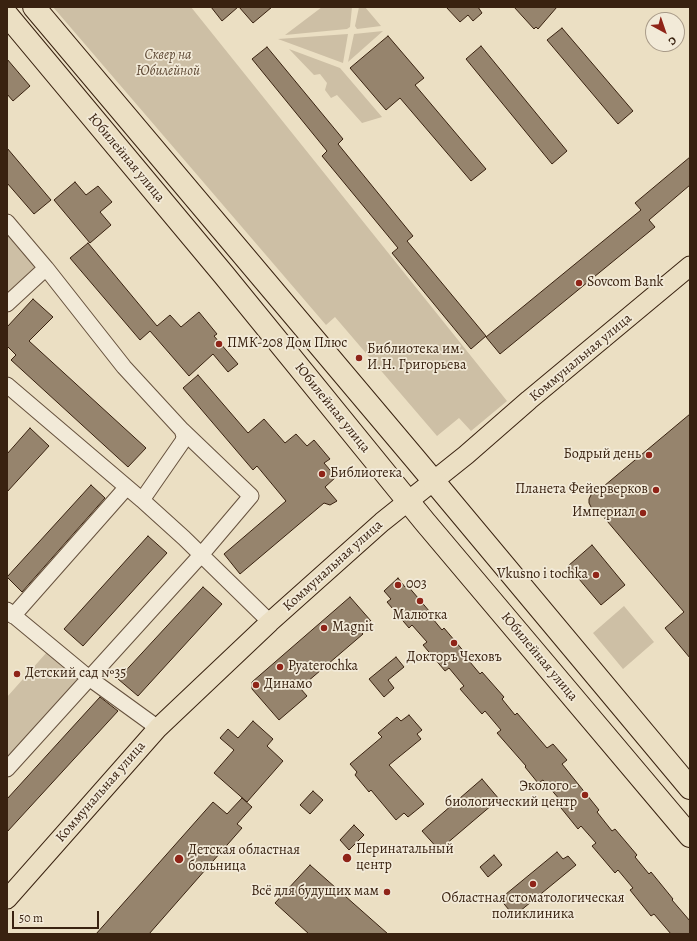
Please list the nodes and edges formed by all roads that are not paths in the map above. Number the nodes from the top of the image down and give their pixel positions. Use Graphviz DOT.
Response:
graph roads {
  1 [pos="34,7"];
  2 [pos="7,15"];
  3 [pos="7,222"];
  4 [pos="690,266"];
  5 [pos="46,268"];
  6 [pos="7,304"];
  7 [pos="7,385"];
  8 [pos="182,430"];
  9 [pos="433,480"];
  10 [pos="126,488"];
  11 [pos="142,500"];
  12 [pos="408,500"];
  13 [pos="201,555"];
  14 [pos="10,613"];
  15 [pos="270,622"];
  16 [pos="90,678"];
  17 [pos="158,728"];
  18 [pos="7,769"];
  19 [pos="690,788"];
  20 [pos="690,836"];
  21 [pos="7,899"];
  1 -- 9 [label="highway, Юбилейная улица"];
  2 -- 12 [label="highway, Юбилейная улица"];
  3 -- 5 [label="street"];
  4 -- 9 [label="main road, Коммунальная улица"];
  5 -- 6 [label="street"];
  5 -- 8 [label="street"];
  7 -- 10 [label="street"];
  8 -- 11 [label="street"];
  8 -- 13 [label="street"];
  9 -- 12 [label="main road, Коммунальная улица"];
  9 -- 19 [label="highway, Юбилейная улица"];
  10 -- 11 [label="street"];
  10 -- 14 [label="street"];
  11 -- 13 [label="street"];
  12 -- 15 [label="main road, Коммунальная улица"];
  12 -- 20 [label="highway, Юбилейная улица"];
  13 -- 15 [label="street"];
  13 -- 16 [label="street"];
  14 -- 16 [label="street"];
  15 -- 17 [label="main road, Коммунальная улица"];
  16 -- 17 [label="street"];
  16 -- 18 [label="street"];
  17 -- 21 [label="main road, Коммунальная улица"];
}
